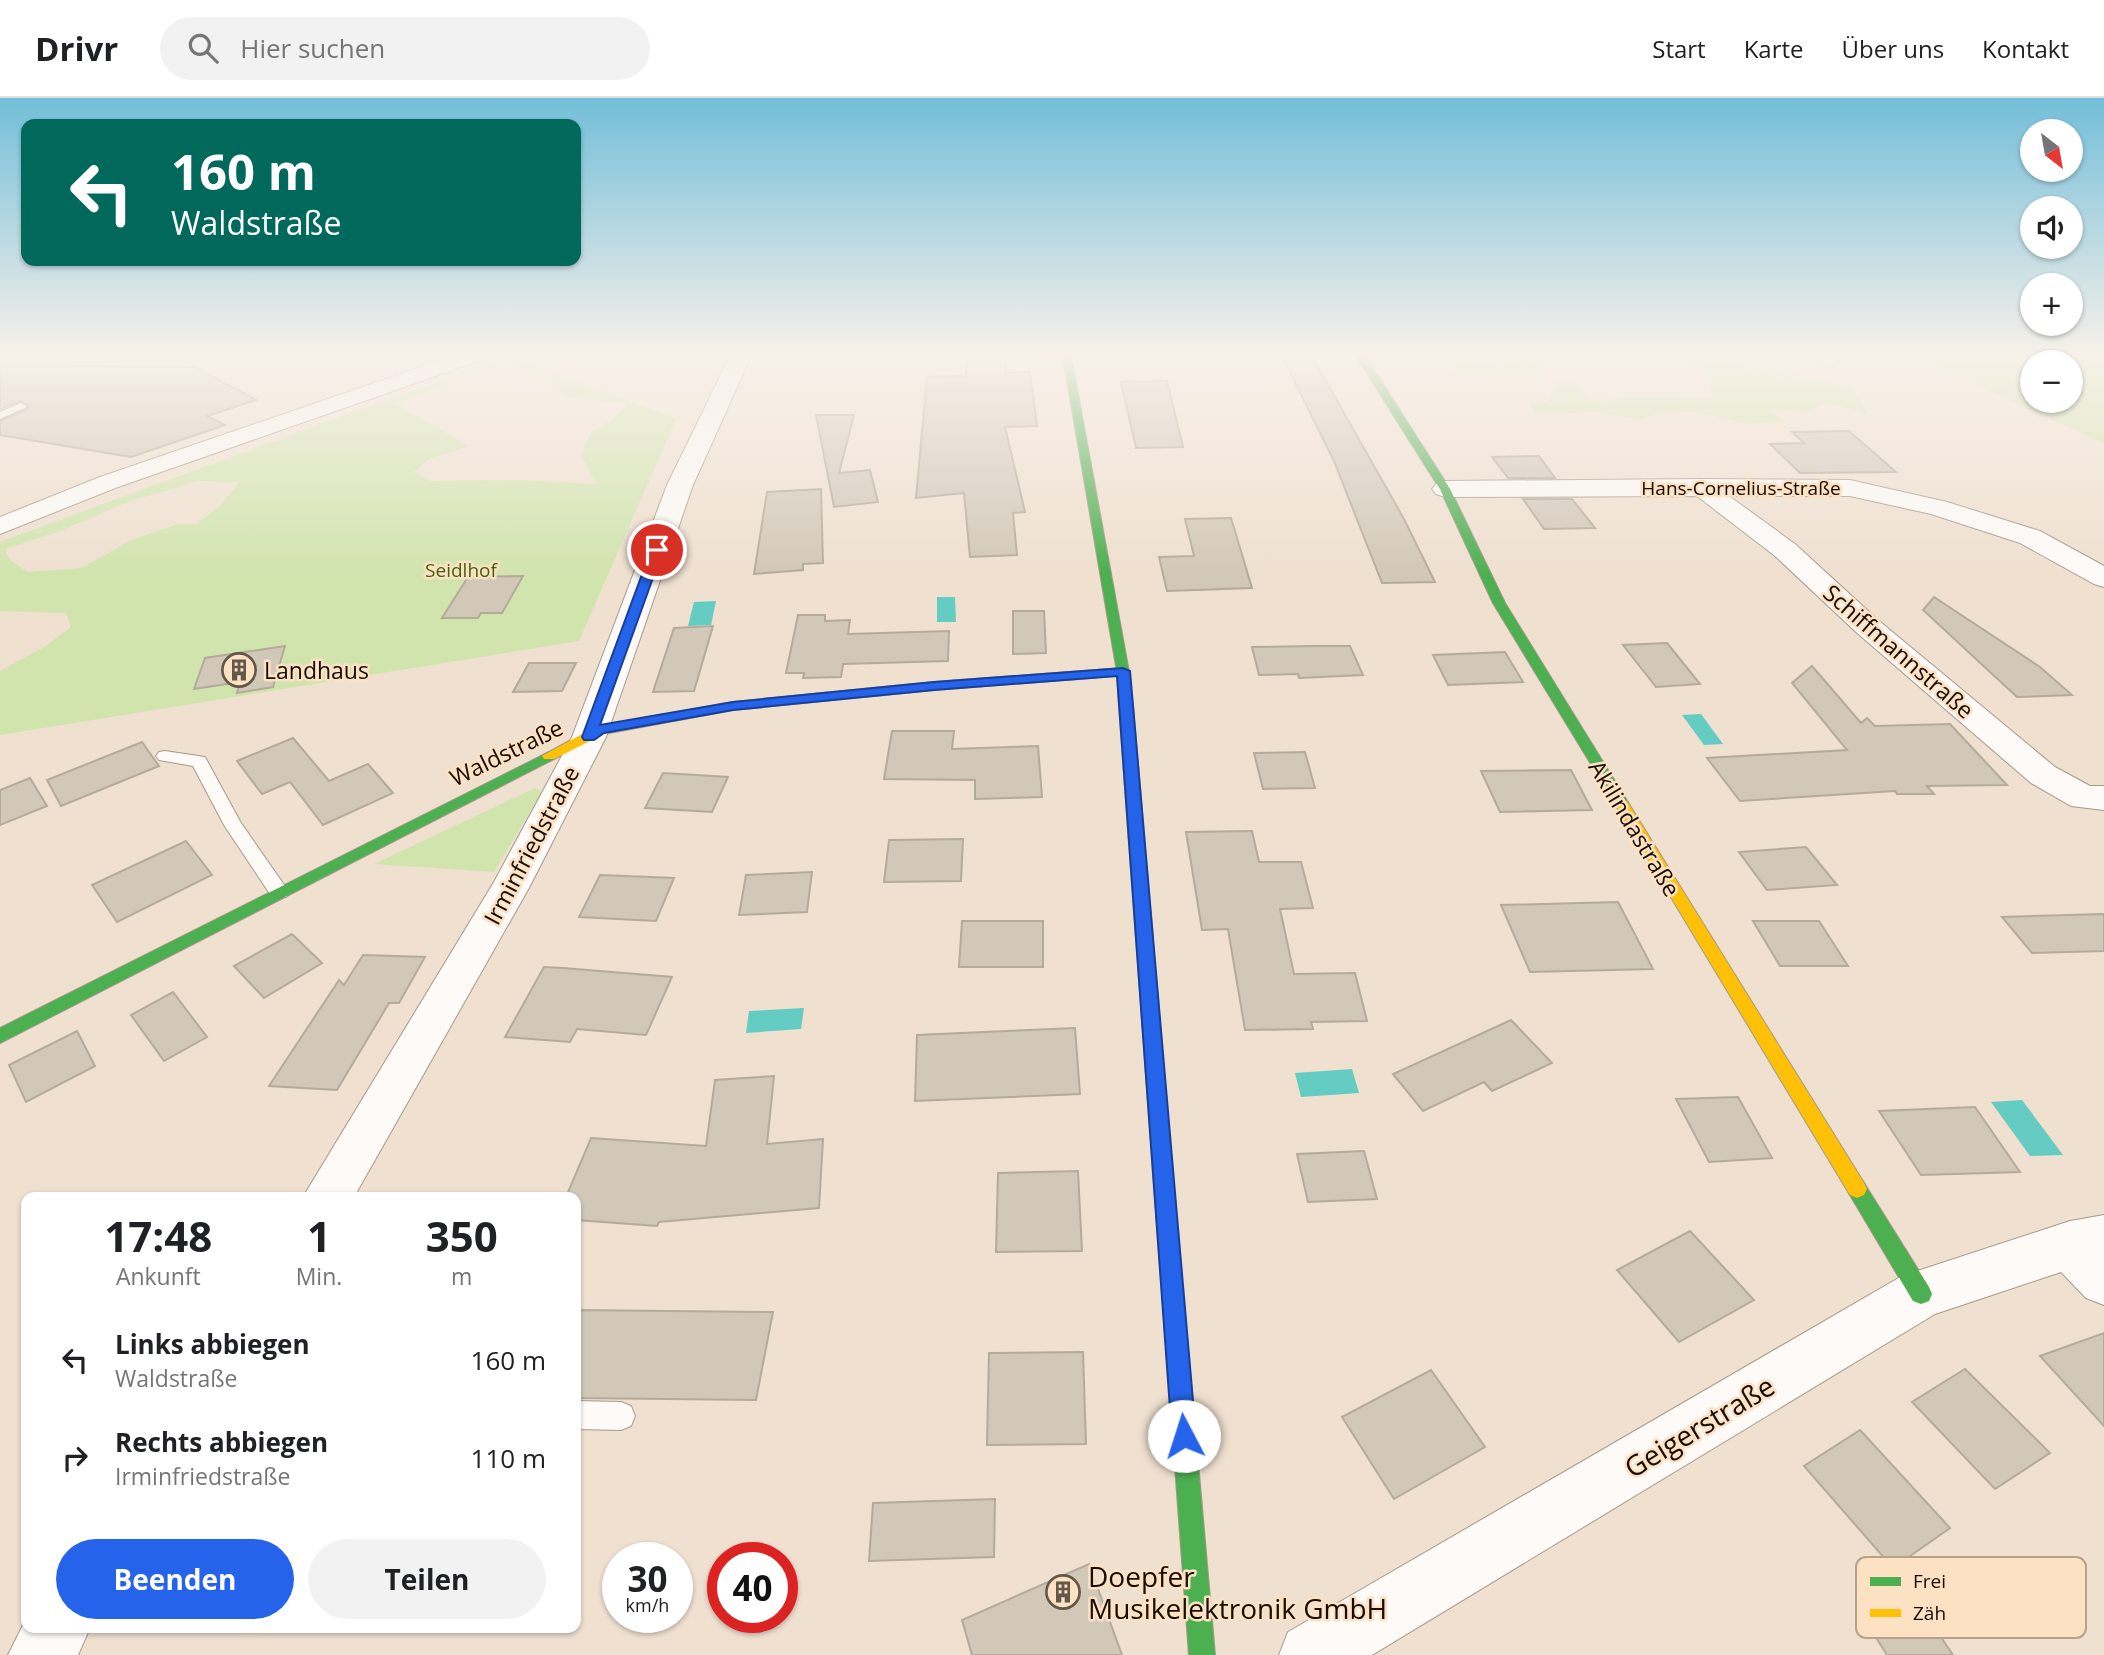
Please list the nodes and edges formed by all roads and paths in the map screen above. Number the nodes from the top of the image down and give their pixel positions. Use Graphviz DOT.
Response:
graph roads {
  1 [pos="264,429"];
  2 [pos="707,429"];
  3 [pos="1080,429"];
  4 [pos="1406,429"];
  5 [pos="1702,487"];
  6 [pos="1445,489"];
  7 [pos="0,526"];
  8 [pos="2104,578"];
  9 [pos="1123,671"];
  10 [pos="589,737"];
  11 [pos="165,756"];
  12 [pos="2104,798"];
  13 [pos="279,892"];
  14 [pos="0,1036"];
  15 [pos="331,1192"];
  16 [pos="2093,1254"];
  17 [pos="1921,1294"];
  18 [pos="581,1415"];
  19 [pos="621,1416"];
  20 [pos="55,1633"];
  21 [pos="40,1655"];
  22 [pos="1202,1655"];
  23 [pos="1311,1655"];
  1 -- 7 [label="street"];
  2 -- 10 [label="street, Irminfriedstraße"];
  3 -- 9 [label="street"];
  4 -- 6 [label="street, Akilindastraße"];
  5 -- 6 [label="street, Hans-Cornelius-Straße"];
  5 -- 8 [label="street, Hans-Cornelius-Straße"];
  5 -- 12 [label="street, Schiffmannstraße"];
  6 -- 17 [label="street, Akilindastraße"];
  9 -- 10 [label="street, Waldstraße"];
  9 -- 22 [label="street"];
  10 -- 13 [label="street, Waldstraße"];
  10 -- 15 [label="street, Irminfriedstraße"];
  11 -- 13 [label="lane"];
  13 -- 14 [label="street, Waldstraße"];
  16 -- 17 [label="street, Geigerstraße"];
  17 -- 23 [label="street, Geigerstraße"];
  18 -- 19 [label="lane"];
  20 -- 21 [label="street"];
}
